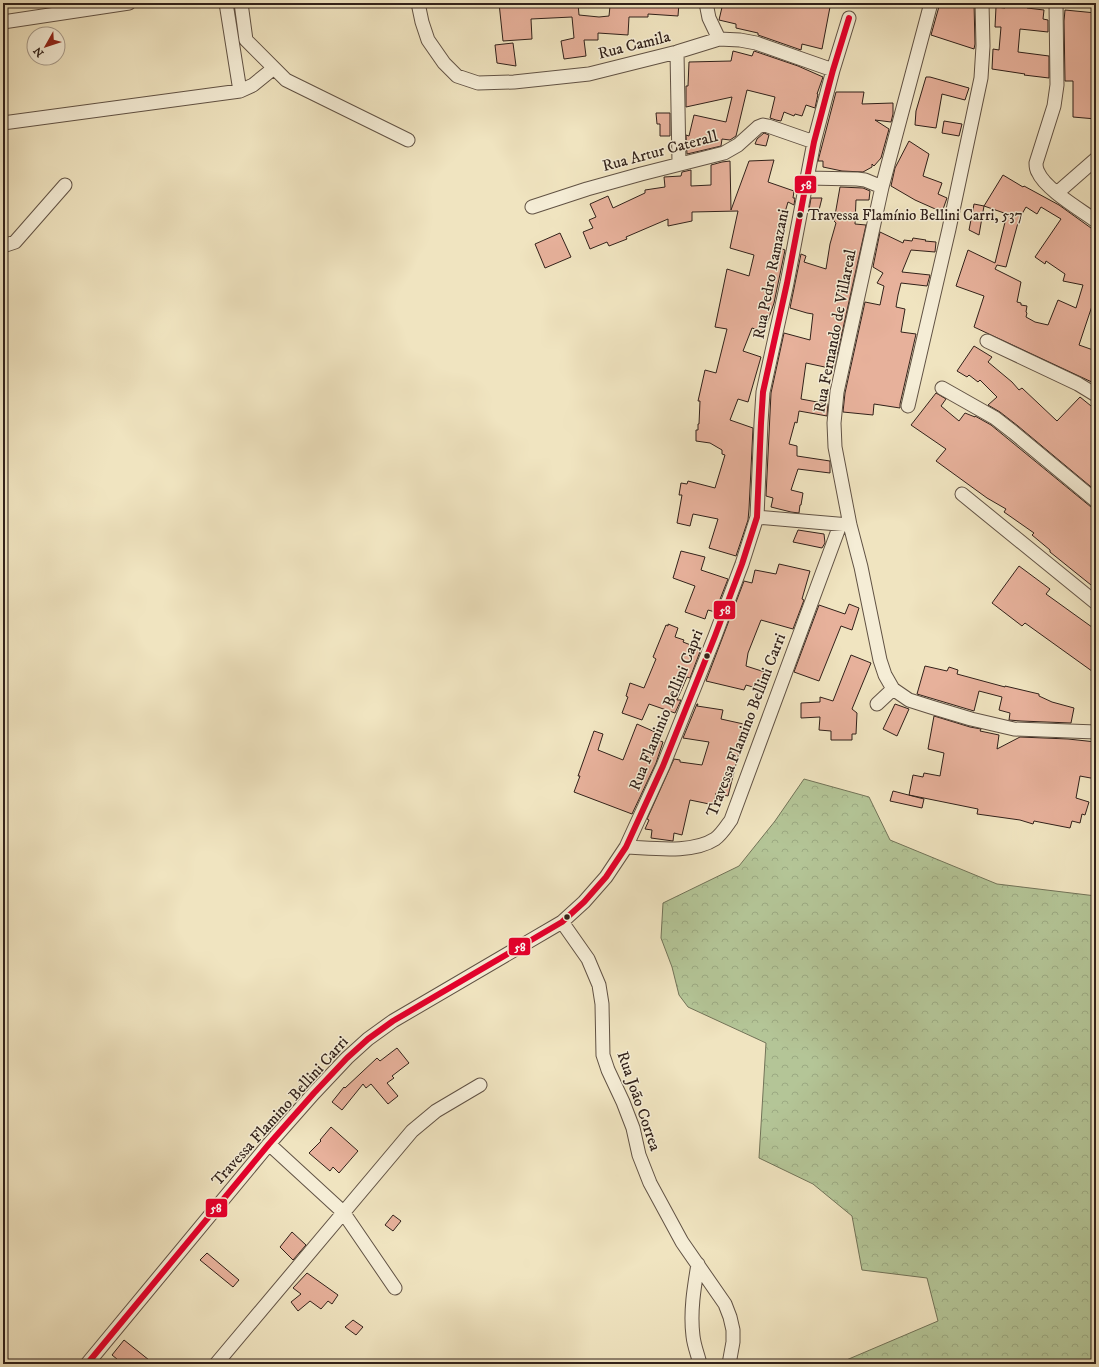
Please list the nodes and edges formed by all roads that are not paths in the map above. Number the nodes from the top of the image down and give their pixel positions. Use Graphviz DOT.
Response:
graph roads {
  1 [pos="128,3"];
  2 [pos="226,3"];
  3 [pos="241,3"];
  4 [pos="418,3"];
  5 [pos="706,3"];
  6 [pos="931,3"];
  7 [pos="982,3"];
  8 [pos="1056,3"];
  9 [pos="228,17"];
  10 [pos="849,18"];
  11 [pos="3,22"];
  12 [pos="245,30"];
  13 [pos="718,39"];
  14 [pos="677,52"];
  15 [pos="274,68"];
  16 [pos="833,70"];
  17 [pos="240,91"];
  18 [pos="3,123"];
  19 [pos="408,140"];
  20 [pos="814,142"];
  21 [pos="1096,159"];
  22 [pos="679,164"];
  23 [pos="807,178"];
  24 [pos="65,185"];
  25 [pos="882,187"];
  26 [pos="1057,193"];
  27 [pos="532,207"];
  28 [pos="1096,221"];
  29 [pos="3,246"];
  30 [pos="987,341"];
  31 [pos="942,388"];
  32 [pos="1096,395"];
  33 [pos="908,406"];
  34 [pos="962,494"];
  35 [pos="1096,501"];
  36 [pos="757,517"];
  37 [pos="845,525"];
  38 [pos="1096,603"];
  39 [pos="893,689"];
  40 [pos="877,704"];
  41 [pos="1096,732"];
  42 [pos="626,847"];
  43 [pos="562,922"];
  44 [pos="480,1085"];
  45 [pos="269,1144"];
  46 [pos="343,1212"];
  47 [pos="698,1264"];
  48 [pos="396,1288"];
  49 [pos="87,1364"];
  50 [pos="216,1364"];
  51 [pos="700,1364"];
  52 [pos="729,1364"];
  1 -- 11 [label="street"];
  2 -- 9 [label="street"];
  3 -- 12 [label="street"];
  4 -- 14 [label="street, Rua Camila"];
  5 -- 13 [label="street"];
  6 -- 25 [label="street, Rua Fernando de Villareal"];
  7 -- 33 [label="street"];
  8 -- 26 [label="street"];
  9 -- 12 [label="street"];
  9 -- 17 [label="street"];
  10 -- 16 [label="street, Rua Pedro Ramazani"];
  12 -- 15 [label="street"];
  13 -- 14 [label="street, Rua Camila"];
  13 -- 16 [label="street, Rua Camila"];
  14 -- 22 [label="street"];
  15 -- 17 [label="street"];
  15 -- 19 [label="street"];
  16 -- 20 [label="street, Rua Pedro Ramazani"];
  17 -- 18 [label="street"];
  20 -- 22 [label="street, Rua Artur Caterall"];
  20 -- 23 [label="street, Rua Pedro Ramazani"];
  21 -- 26 [label="street"];
  22 -- 27 [label="street, Rua Artur Caterall"];
  23 -- 25 [label="street"];
  23 -- 36 [label="street, Rua Pedro Ramazani"];
  24 -- 29 [label="street"];
  25 -- 37 [label="street, Rua Fernando de Villareal"];
  26 -- 28 [label="street"];
  30 -- 32 [label="street"];
  31 -- 35 [label="street"];
  34 -- 38 [label="street"];
  36 -- 37 [label="street"];
  36 -- 42 [label="street, Rua Flaminio Bellini Capri"];
  37 -- 39 [label="street, Rua Fernando de Villareal"];
  37 -- 42 [label="street, Travessa Flamino Bellini Carri"];
  39 -- 40 [label="street"];
  39 -- 41 [label="street"];
  42 -- 43 [label="street, Travessa Flamino Bellini Carri"];
  43 -- 45 [label="street, Travessa Flamino Bellini Carri"];
  43 -- 47 [label="street, Rua João Correa"];
  44 -- 46 [label="street"];
  45 -- 46 [label="street"];
  45 -- 49 [label="street, Travessa Flamino Bellini Carri"];
  46 -- 48 [label="street"];
  46 -- 50 [label="street"];
  47 -- 51 [label="street"];
  47 -- 52 [label="street, Rua João Correa"];
}
